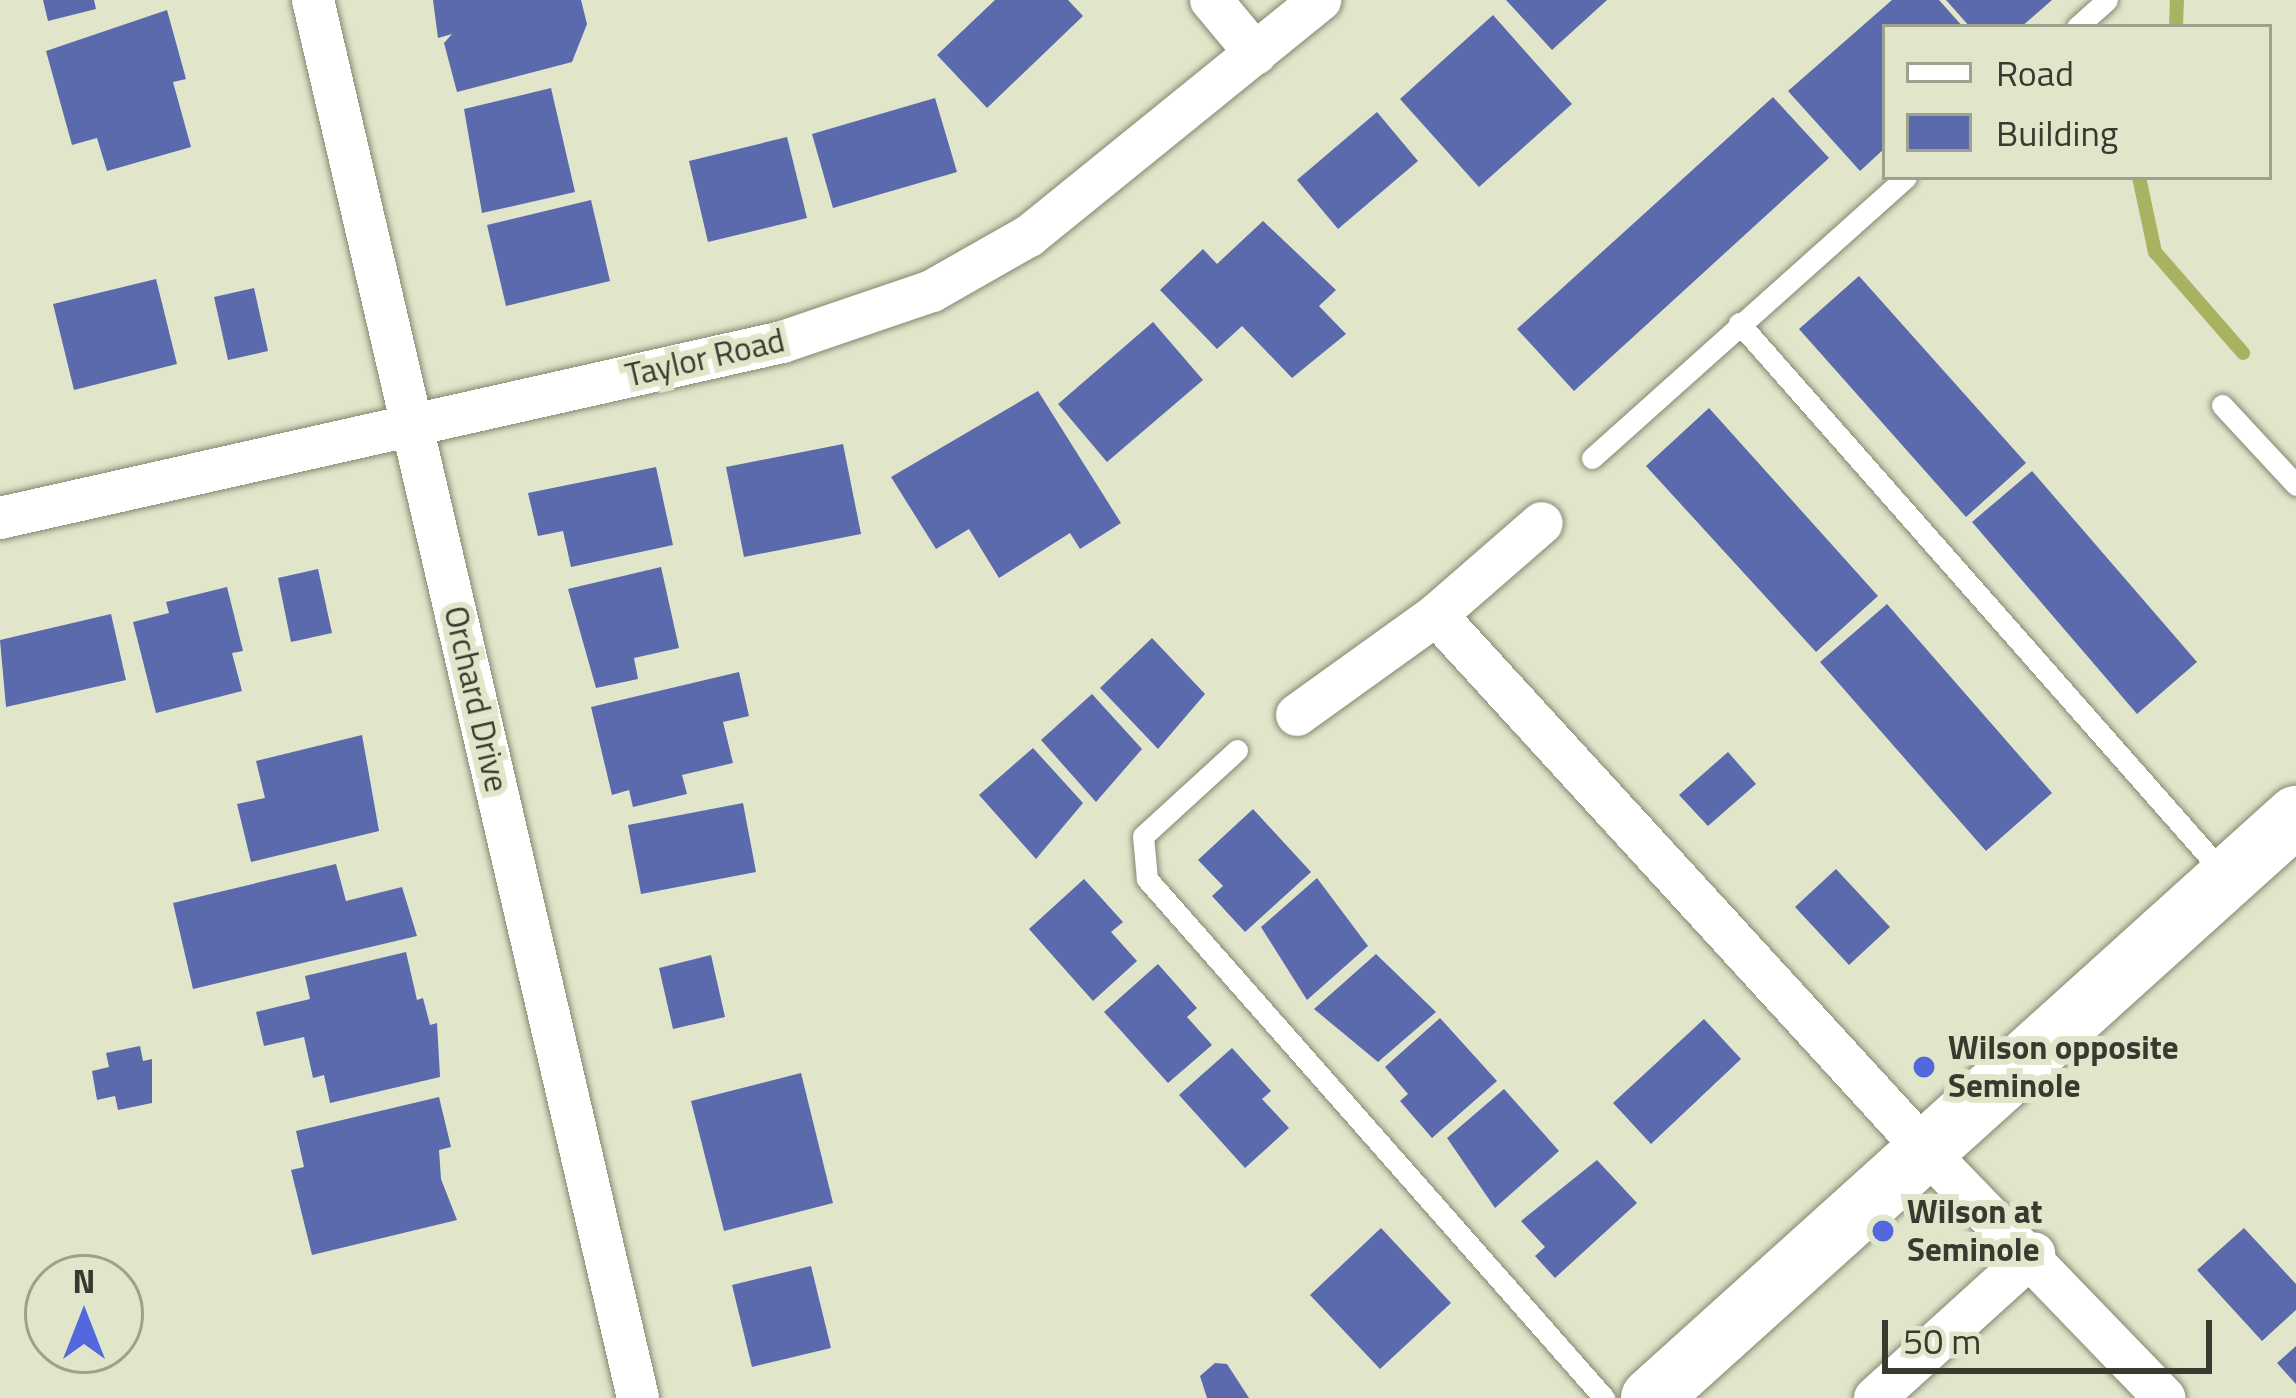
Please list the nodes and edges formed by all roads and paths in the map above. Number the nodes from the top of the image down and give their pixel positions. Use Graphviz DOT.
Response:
graph roads {
  1 [pos="313,0"];
  2 [pos="1211,0"];
  3 [pos="1320,0"];
  4 [pos="2107,0"];
  5 [pos="2080,24"];
  6 [pos="1256,54"];
  7 [pos="1903,180"];
  8 [pos="1739,323"];
  9 [pos="2222,405"];
  10 [pos="412,422"];
  11 [pos="1592,458"];
  12 [pos="2296,485"];
  13 [pos="0,518"];
  14 [pos="1542,524"];
  15 [pos="1436,615"];
  16 [pos="1297,715"];
  17 [pos="1237,750"];
  18 [pos="2296,816"];
  19 [pos="2228,878"];
  20 [pos="1929,1154"];
  21 [pos="2034,1254"];
  22 [pos="638,1398"];
  23 [pos="1604,1398"];
  24 [pos="1651,1398"];
  25 [pos="1875,1398"];
  26 [pos="2165,1398"];
  1 -- 10 [label="street, Orchard Drive"];
  2 -- 6 [label="street"];
  3 -- 6 [label="street, Taylor Road"];
  4 -- 5 [label="lane"];
  6 -- 10 [label="street, Taylor Road"];
  7 -- 8 [label="lane"];
  8 -- 11 [label="lane"];
  8 -- 19 [label="lane"];
  9 -- 12 [label="lane"];
  10 -- 13 [label="street, Taylor Road"];
  10 -- 22 [label="street, Orchard Drive"];
  14 -- 15 [label="street"];
  15 -- 16 [label="street"];
  15 -- 20 [label="street"];
  17 -- 23 [label="lane"];
  18 -- 19 [label="main road"];
  19 -- 20 [label="main road"];
  20 -- 21 [label="street"];
  20 -- 24 [label="main road"];
  21 -- 25 [label="street"];
  21 -- 26 [label="street"];
}
